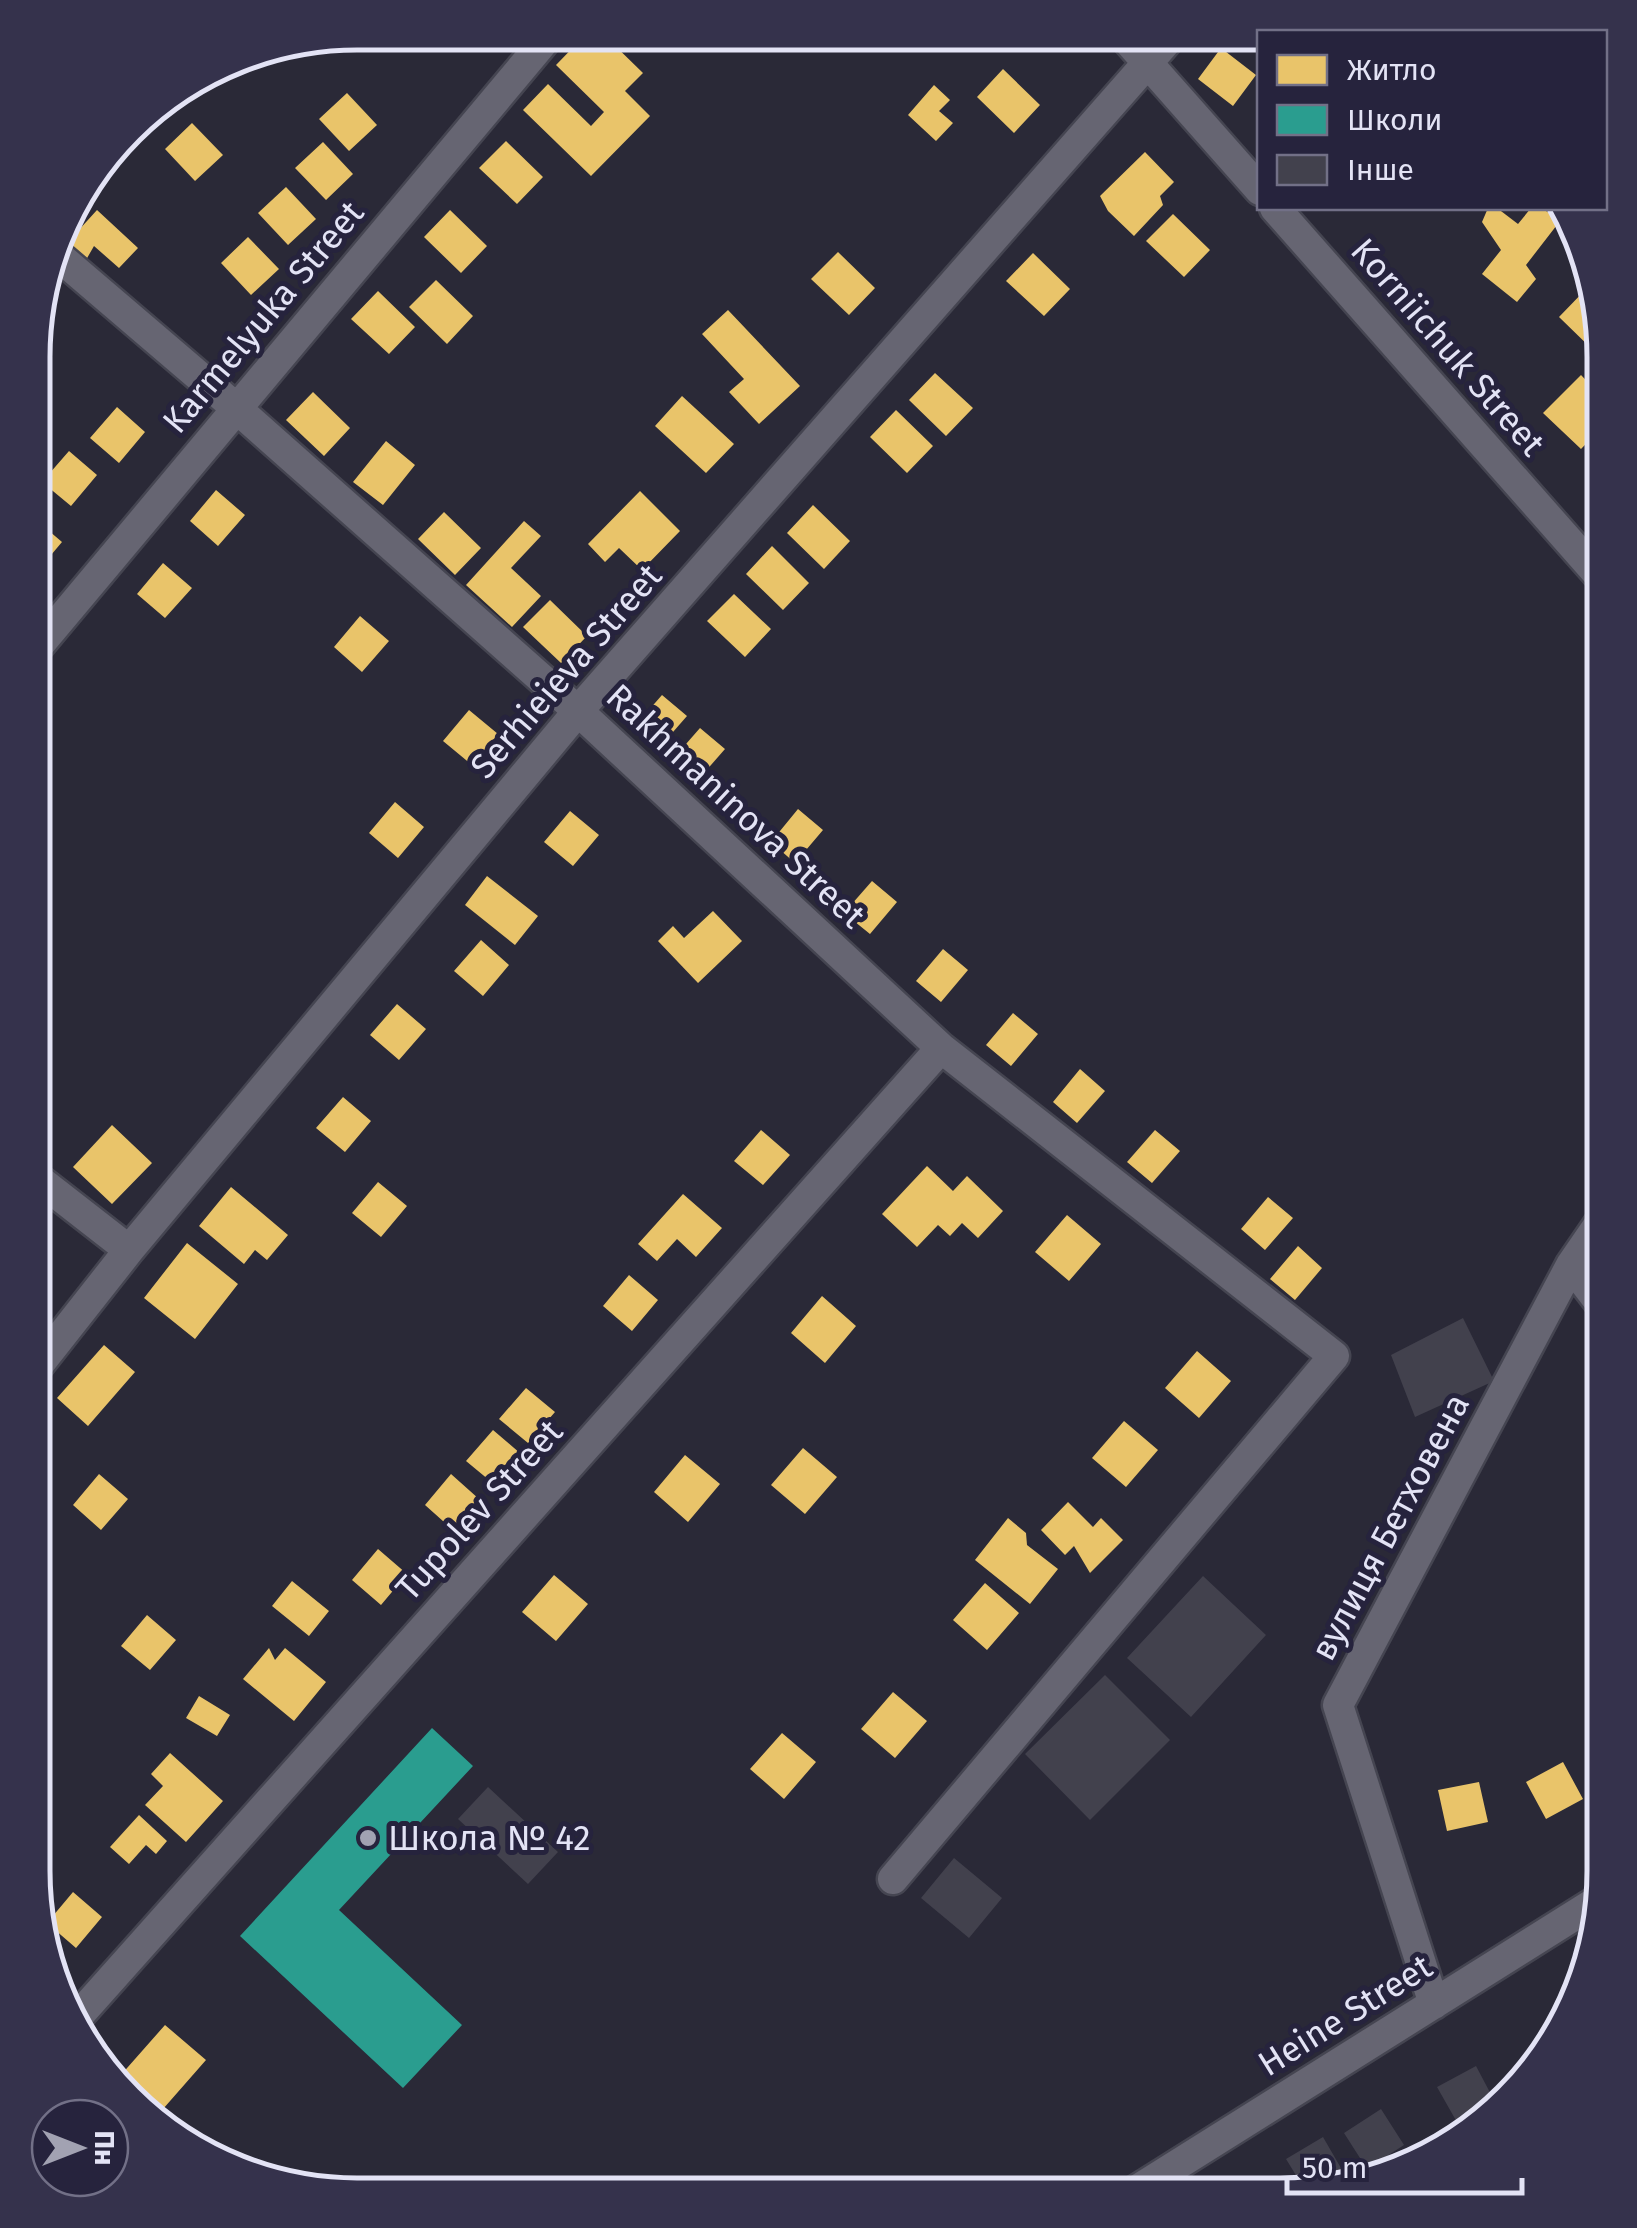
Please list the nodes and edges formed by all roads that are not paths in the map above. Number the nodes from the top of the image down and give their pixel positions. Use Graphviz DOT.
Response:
graph roads {
  1 [pos="536,50"];
  2 [pos="1136,50"];
  3 [pos="1160,50"];
  4 [pos="1148,64"];
  5 [pos="1257,187"];
  6 [pos="1277,210"];
  7 [pos="65,262"];
  8 [pos="235,408"];
  9 [pos="1587,562"];
  10 [pos="50,632"];
  11 [pos="578,711"];
  12 [pos="941,1048"];
  13 [pos="50,1188"];
  14 [pos="1586,1243"];
  15 [pos="129,1250"];
  16 [pos="1571,1265"];
  17 [pos="1586,1285"];
  18 [pos="50,1351"];
  19 [pos="892,1879"];
  20 [pos="1584,1910"];
  21 [pos="1434,2004"];
  22 [pos="84,2010"];
  23 [pos="1156,2178"];
  1 -- 8 [label="street, Karmelyuka Street"];
  2 -- 4 [label="street"];
  3 -- 4 [label="street, Serhieieva Street"];
  4 -- 5 [label="street"];
  4 -- 11 [label="street, Serhieieva Street"];
  6 -- 9 [label="street, Korniichuk Street"];
  7 -- 8 [label="street, Rakhmaninova Street"];
  8 -- 10 [label="street, Karmelyuka Street"];
  8 -- 11 [label="street, Rakhmaninova Street"];
  11 -- 12 [label="street, Rakhmaninova Street"];
  11 -- 15 [label="street, Serhieieva Street"];
  12 -- 19 [label="street, Rakhmaninova Street"];
  12 -- 22 [label="street, Tupolev Street"];
  13 -- 15 [label="street"];
  14 -- 16 [label="street, вулиця Бетховена"];
  15 -- 18 [label="street, Serhieieva Street"];
  16 -- 17 [label="street"];
  16 -- 21 [label="street, вулиця Бетховена"];
  20 -- 21 [label="street, Heine Street"];
  21 -- 23 [label="street, Heine Street"];
}
